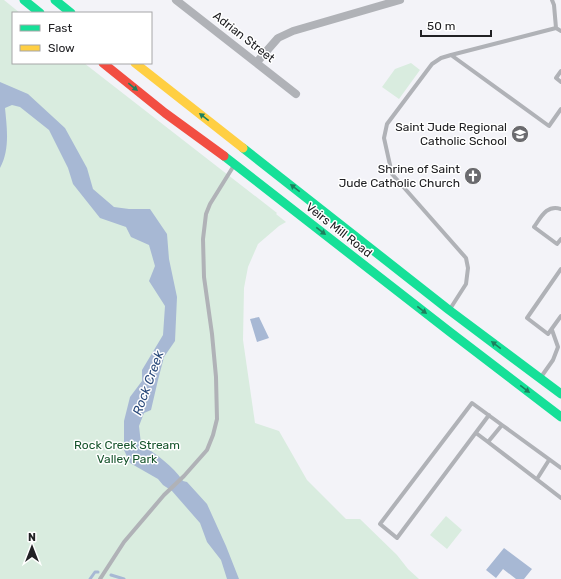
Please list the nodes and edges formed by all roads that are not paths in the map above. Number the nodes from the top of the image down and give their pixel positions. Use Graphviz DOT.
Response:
graph roads {
  1 [pos="24,0"];
  2 [pos="55,0"];
  3 [pos="176,0"];
  4 [pos="400,0"];
  5 [pos="552,0"];
  6 [pos="66,11"];
  7 [pos="39,12"];
  8 [pos="556,28"];
  9 [pos="561,31"];
  10 [pos="451,55"];
  11 [pos="257,62"];
  12 [pos="104,64"];
  13 [pos="136,64"];
  14 [pos="561,71"];
  15 [pos="561,82"];
  16 [pos="296,94"];
  17 [pos="561,108"];
  18 [pos="229,149"];
  19 [pos="235,164"];
  20 [pos="561,209"];
  21 [pos="561,239"];
  22 [pos="561,268"];
  23 [pos="449,310"];
  24 [pos="561,316"];
  25 [pos="552,330"];
  26 [pos="540,378"];
  27 [pos="561,394"];
  28 [pos="489,415"];
  29 [pos="561,417"];
  30 [pos="502,425"];
  31 [pos="476,433"];
  32 [pos="488,442"];
  33 [pos="549,460"];
  34 [pos="561,468"];
  35 [pos="536,479"];
  36 [pos="561,498"];
  37 [pos="100,579"];
  1 -- 7 [label="main road"];
  2 -- 6 [label="main road"];
  3 -- 11 [label="street, Adrian Street"];
  4 -- 11 [label="street"];
  5 -- 8 [label="lane"];
  8 -- 9 [label="lane"];
  8 -- 10 [label="lane"];
  10 -- 17 [label="lane"];
  10 -- 23 [label="lane"];
  11 -- 16 [label="street, Adrian Street"];
  12 -- 18 [label="main road, Veirs Mill Road, one-way"];
  18 -- 13 [label="main road, Veirs Mill Road, one-way"];
  14 -- 15 [label="lane"];
  18 -- 19 [label="main road, Veirs Mill Road"];
  23 -- 18 [label="main road, Veirs Mill Road, one-way"];
  19 -- 29 [label="main road, Veirs Mill Road, one-way"];
  19 -- 37 [label="lane"];
  20 -- 21 [label="lane"];
  22 -- 25 [label="lane"];
  26 -- 23 [label="main road, Veirs Mill Road, one-way"];
  24 -- 25 [label="lane"];
  25 -- 26 [label="lane"];
  26 -- 27 [label="main road, Veirs Mill Road"];
  28 -- 30 [label="lane"];
  28 -- 31 [label="lane"];
  28 -- 31 [label="lane"];
  30 -- 32 [label="lane"];
  30 -- 33 [label="lane"];
  31 -- 32 [label="lane"];
  32 -- 35 [label="lane"];
  33 -- 34 [label="lane"];
  33 -- 35 [label="lane"];
  35 -- 36 [label="lane"];
}
